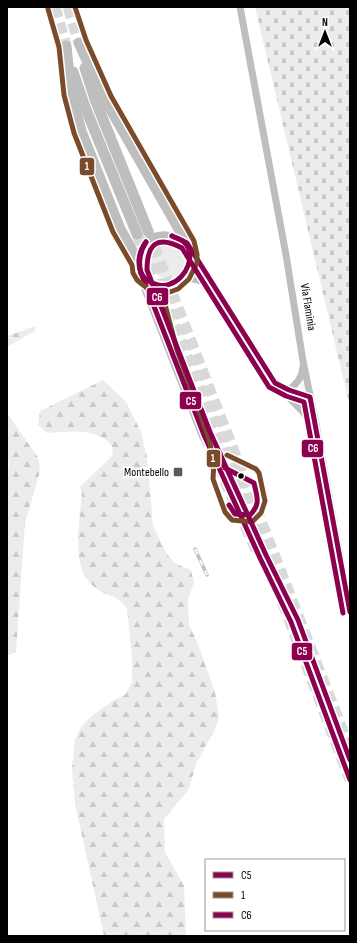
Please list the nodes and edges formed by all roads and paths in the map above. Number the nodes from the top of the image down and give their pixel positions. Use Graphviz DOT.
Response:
graph roads {
  1 [pos="240,7"];
  2 [pos="186,243"];
  3 [pos="139,267"];
  4 [pos="174,283"];
  5 [pos="216,289"];
  6 [pos="303,361"];
  7 [pos="275,382"];
  8 [pos="289,390"];
  9 [pos="290,399"];
  10 [pos="311,401"];
  11 [pos="204,435"];
  12 [pos="318,436"];
  13 [pos="350,612"];
  1 -- 6 [label="street, Via Flaminia"];
  2 -- 3 [label="street"];
  2 -- 3 [label="highway"];
  2 -- 4 [label="street"];
  2 -- 5 [label="street"];
  3 -- 4 [label="street"];
  3 -- 11 [label="highway"];
  4 -- 5 [label="street"];
  5 -- 7 [label="street"];
  6 -- 8 [label="street"];
  6 -- 10 [label="street, Via Flaminia"];
  7 -- 8 [label="street"];
  7 -- 9 [label="street"];
  8 -- 10 [label="street"];
  9 -- 10 [label="street"];
  9 -- 12 [label="street"];
  10 -- 12 [label="street, Via Flaminia"];
  12 -- 13 [label="street, Via Flaminia"];
}
